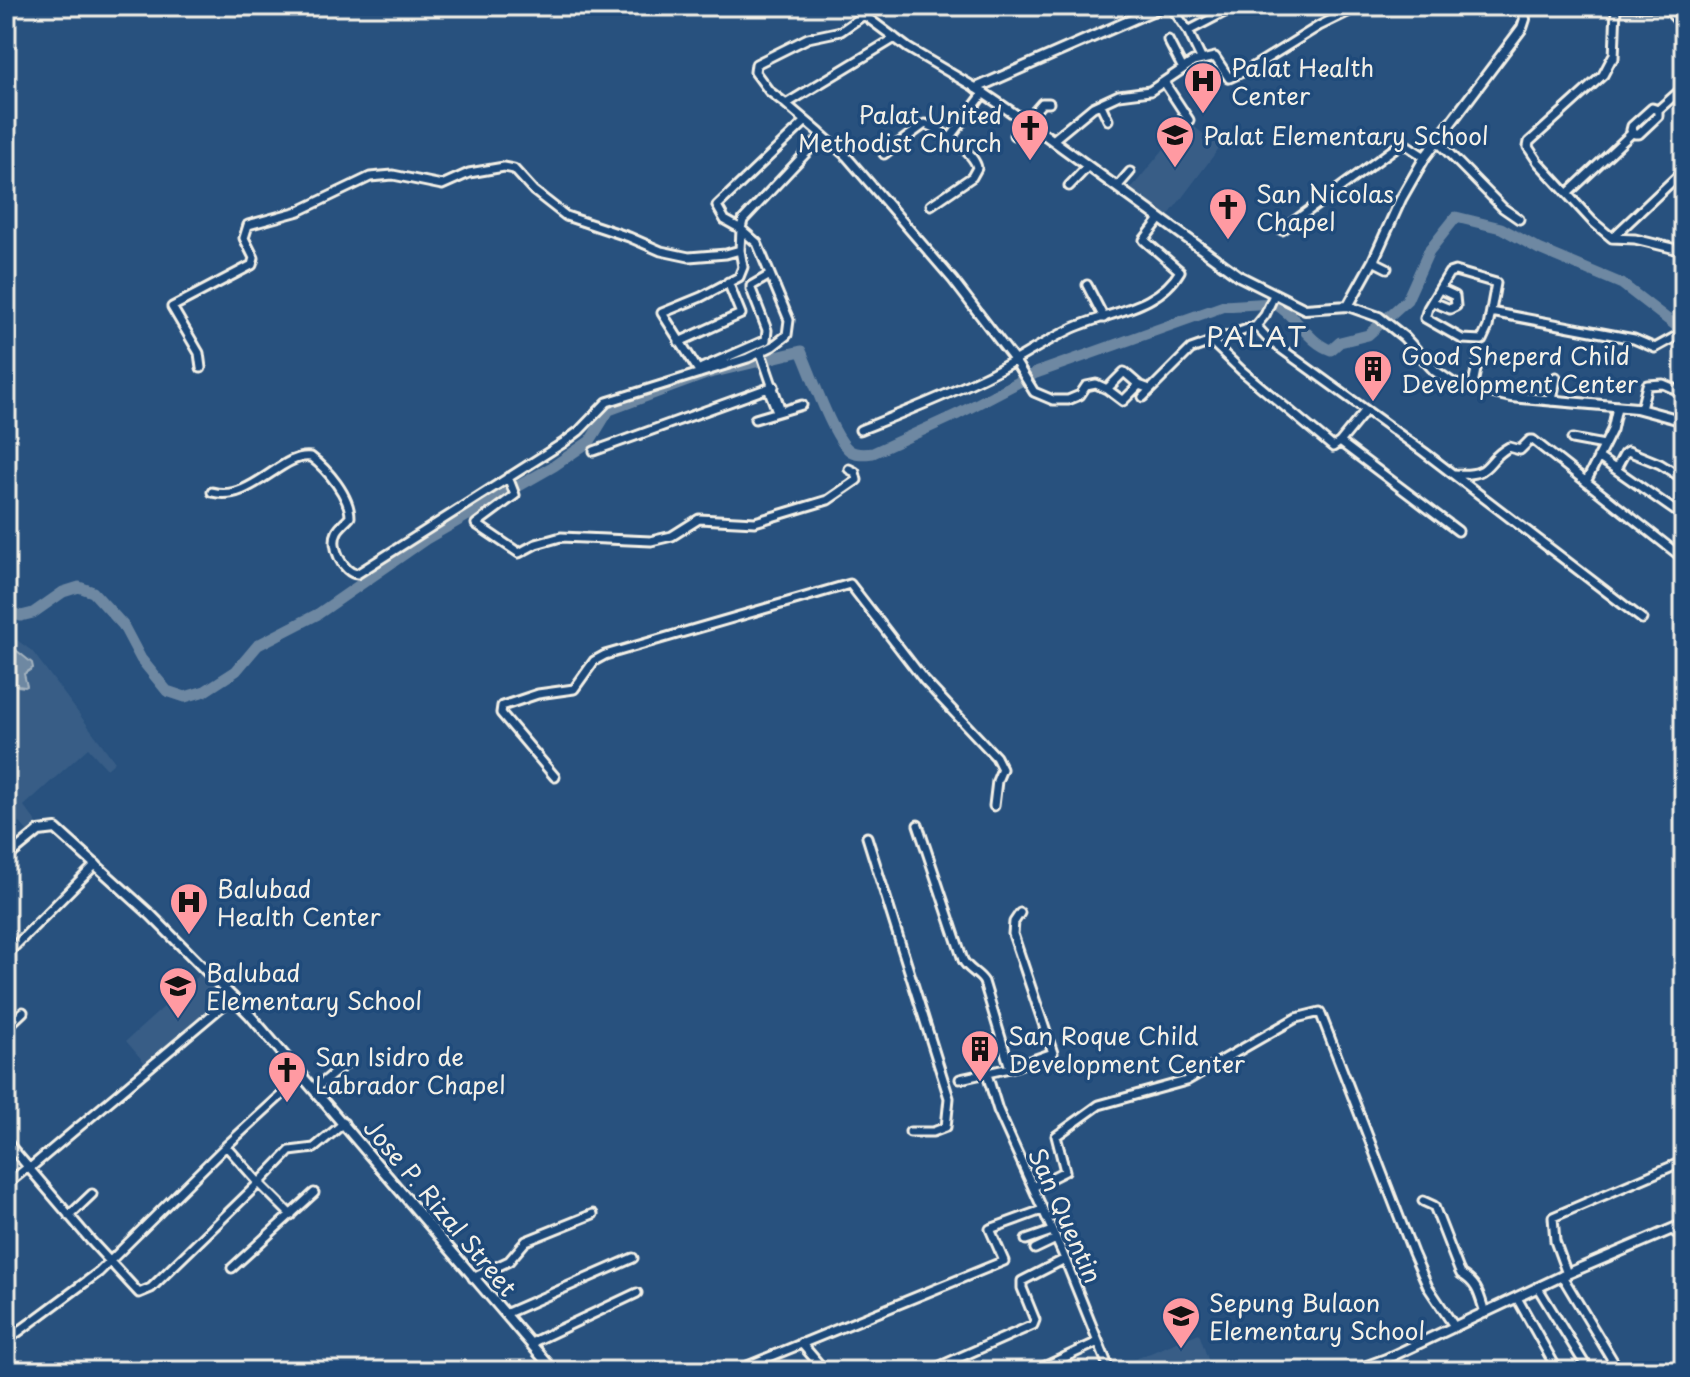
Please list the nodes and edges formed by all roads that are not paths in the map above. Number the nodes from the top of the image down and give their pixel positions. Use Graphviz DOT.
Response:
graph roads {
  1 [pos="852,6"];
  2 [pos="1163,6"];
  3 [pos="1171,6"];
  4 [pos="1236,6"];
  5 [pos="1360,6"];
  6 [pos="1522,6"];
  7 [pos="1616,7"];
  8 [pos="864,15"];
  9 [pos="1684,27"];
  10 [pos="1188,31"];
  11 [pos="895,38"];
  12 [pos="1168,40"];
  13 [pos="1201,58"];
  14 [pos="1183,69"];
  15 [pos="1164,82"];
  16 [pos="1684,87"];
  17 [pos="980,91"];
  18 [pos="1049,103"];
  19 [pos="786,104"];
  20 [pos="1101,105"];
  21 [pos="1108,120"];
  22 [pos="1189,120"];
  23 [pos="806,121"];
  24 [pos="1026,121"];
  25 [pos="820,133"];
  26 [pos="1014,135"];
  27 [pos="950,138"];
  28 [pos="1053,140"];
  29 [pos="1437,141"];
  30 [pos="884,154"];
  31 [pos="1425,157"];
  32 [pos="1088,166"];
  33 [pos="1684,170"];
  34 [pos="1130,172"];
  35 [pos="1069,186"];
  36 [pos="1117,187"];
  37 [pos="1568,193"];
  38 [pos="931,205"];
  39 [pos="1160,219"];
  40 [pos="1519,219"];
  41 [pos="741,229"];
  42 [pos="1282,230"];
  43 [pos="1612,238"];
  44 [pos="740,250"];
  45 [pos="1684,251"];
  46 [pos="1373,261"];
  47 [pos="1387,268"];
  48 [pos="770,275"];
  49 [pos="728,282"];
  50 [pos="1087,285"];
  51 [pos="1440,289"];
  52 [pos="1271,301"];
  53 [pos="1433,302"];
  54 [pos="1348,306"];
  55 [pos="1491,312"];
  56 [pos="1104,318"];
  57 [pos="1256,326"];
  58 [pos="1684,332"];
  59 [pos="679,342"];
  60 [pos="1212,342"];
  61 [pos="762,355"];
  62 [pos="1015,361"];
  63 [pos="1477,365"];
  64 [pos="201,368"];
  65 [pos="698,372"];
  66 [pos="1556,377"];
  67 [pos="1139,385"];
  68 [pos="771,387"];
  69 [pos="1107,389"];
  70 [pos="1150,389"];
  71 [pos="1472,389"];
  72 [pos="1684,393"];
  73 [pos="1143,397"];
  74 [pos="1552,401"];
  75 [pos="802,405"];
  76 [pos="1617,407"];
  77 [pos="1641,409"];
  78 [pos="1366,410"];
  79 [pos="779,411"];
  80 [pos="755,419"];
  81 [pos="1684,421"];
  82 [pos="860,430"];
  83 [pos="1572,439"];
  84 [pos="1340,442"];
  85 [pos="1604,445"];
  86 [pos="594,451"];
  87 [pos="1598,457"];
  88 [pos="1617,467"];
  89 [pos="849,469"];
  90 [pos="1452,474"];
  91 [pos="1683,476"];
  92 [pos="509,480"];
  93 [pos="1586,482"];
  94 [pos="212,492"];
  95 [pos="1684,517"];
  96 [pos="1458,531"];
  97 [pos="1684,559"];
  98 [pos="1642,619"];
  99 [pos="555,777"];
  100 [pos="994,806"];
  101 [pos="918,825"];
  102 [pos="867,837"];
  103 [pos="6,858"];
  104 [pos="96,864"];
  105 [pos="1020,913"];
  106 [pos="6,955"];
  107 [pos="233,997"];
  108 [pos="23,1012"];
  109 [pos="6,1028"];
  110 [pos="349,1061"];
  111 [pos="1010,1068"];
  112 [pos="987,1074"];
  113 [pos="303,1075"];
  114 [pos="960,1079"];
  115 [pos="315,1089"];
  116 [pos="344,1123"];
  117 [pos="910,1132"];
  118 [pos="6,1141"];
  119 [pos="226,1146"];
  120 [pos="1684,1161"];
  121 [pos="29,1168"];
  122 [pos="259,1183"];
  123 [pos="6,1185"];
  124 [pos="1033,1187"];
  125 [pos="314,1193"];
  126 [pos="92,1194"];
  127 [pos="1423,1201"];
  128 [pos="1042,1210"];
  129 [pos="593,1214"];
  130 [pos="291,1215"];
  131 [pos="69,1216"];
  132 [pos="1684,1224"];
  133 [pos="1672,1230"];
  134 [pos="1052,1231"];
  135 [pos="1684,1238"];
  136 [pos="1056,1239"];
  137 [pos="1026,1240"];
  138 [pos="1035,1249"];
  139 [pos="633,1258"];
  140 [pos="1065,1259"];
  141 [pos="109,1260"];
  142 [pos="232,1268"];
  143 [pos="1564,1275"];
  144 [pos="473,1278"];
  145 [pos="1538,1288"];
  146 [pos="637,1293"];
  147 [pos="1517,1298"];
  148 [pos="1485,1313"];
  149 [pos="505,1314"];
  150 [pos="1454,1326"];
  151 [pos="6,1341"];
  152 [pos="1098,1342"];
  153 [pos="531,1343"];
  154 [pos="801,1343"];
  155 [pos="1386,1359"];
  156 [pos="1616,1368"];
  157 [pos="1554,1370"];
  158 [pos="554,1371"];
  159 [pos="735,1371"];
  160 [pos="825,1371"];
  161 [pos="929,1371"];
  162 [pos="1035,1371"];
  163 [pos="1110,1371"];
  164 [pos="1353,1371"];
  165 [pos="1391,1371"];
  166 [pos="1589,1371"];
  167 [pos="1602,1371"];
  1 -- 8 [label="street"];
  2 -- 17 [label="street"];
  3 -- 10 [label="street"];
  4 -- 10 [label="street"];
  5 -- 13 [label="street"];
  6 -- 29 [label="street"];
  7 -- 9 [label="street"];
  7 -- 37 [label="street"];
  8 -- 11 [label="street"];
  8 -- 19 [label="street"];
  10 -- 13 [label="street"];
  11 -- 17 [label="street"];
  11 -- 19 [label="street"];
  12 -- 14 [label="street"];
  13 -- 14 [label="street"];
  14 -- 15 [label="street"];
  15 -- 20 [label="street"];
  15 -- 22 [label="street"];
  16 -- 37 [label="street"];
  17 -- 24 [label="street"];
  17 -- 27 [label="street"];
  18 -- 24 [label="street"];
  19 -- 23 [label="street"];
  20 -- 21 [label="street"];
  20 -- 28 [label="street"];
  23 -- 25 [label="street"];
  23 -- 41 [label="street"];
  24 -- 26 [label="street"];
  24 -- 28 [label="street"];
  25 -- 41 [label="street"];
  25 -- 62 [label="street"];
  27 -- 30 [label="street"];
  27 -- 38 [label="street"];
  28 -- 32 [label="street"];
  29 -- 31 [label="street"];
  29 -- 40 [label="street"];
  31 -- 42 [label="street"];
  31 -- 46 [label="street"];
  32 -- 35 [label="street"];
  32 -- 36 [label="street"];
  33 -- 43 [label="street"];
  34 -- 36 [label="street"];
  36 -- 39 [label="street"];
  37 -- 43 [label="street"];
  39 -- 52 [label="street"];
  39 -- 56 [label="street"];
  41 -- 44 [label="street"];
  41 -- 48 [label="street"];
  43 -- 45 [label="street"];
  44 -- 49 [label="street"];
  44 -- 64 [label="street"];
  46 -- 47 [label="street"];
  46 -- 54 [label="street"];
  48 -- 61 [label="street"];
  48 -- 65 [label="street"];
  49 -- 59 [label="street"];
  49 -- 59 [label="street"];
  50 -- 56 [label="street"];
  51 -- 53 [label="street"];
  51 -- 53 [label="street"];
  51 -- 55 [label="street"];
  52 -- 54 [label="street"];
  52 -- 57 [label="street"];
  53 -- 55 [label="street"];
  54 -- 71 [label="street"];
  55 -- 58 [label="street"];
  56 -- 62 [label="street"];
  57 -- 60 [label="street"];
  57 -- 78 [label="street"];
  59 -- 65 [label="street"];
  60 -- 70 [label="street"];
  60 -- 84 [label="street"];
  61 -- 65 [label="street"];
  61 -- 68 [label="street"];
  62 -- 69 [label="street"];
  62 -- 82 [label="street"];
  63 -- 71 [label="street"];
  65 -- 92 [label="street"];
  66 -- 74 [label="street"];
  67 -- 69 [label="street"];
  67 -- 69 [label="street"];
  67 -- 70 [label="street"];
  68 -- 79 [label="street"];
  68 -- 86 [label="street"];
  70 -- 73 [label="street"];
  71 -- 74 [label="street"];
  72 -- 77 [label="street"];
  74 -- 76 [label="street"];
  75 -- 79 [label="street"];
  76 -- 77 [label="street"];
  76 -- 85 [label="street"];
  77 -- 81 [label="street"];
  78 -- 84 [label="street"];
  78 -- 90 [label="street"];
  79 -- 80 [label="street"];
  83 -- 85 [label="street"];
  84 -- 96 [label="street"];
  85 -- 87 [label="street"];
  87 -- 88 [label="street"];
  87 -- 93 [label="street"];
  88 -- 91 [label="street"];
  88 -- 95 [label="street"];
  89 -- 92 [label="street"];
  90 -- 93 [label="street"];
  90 -- 98 [label="street"];
  92 -- 94 [label="street"];
  93 -- 97 [label="street"];
  99 -- 100 [label="street"];
  101 -- 111 [label="street"];
  102 -- 117 [label="street"];
  103 -- 104 [label="street, Jose P. Rizal Street"];
  104 -- 106 [label="street"];
  104 -- 107 [label="street, Jose P. Rizal Street"];
  105 -- 111 [label="street"];
  107 -- 113 [label="street, Jose P. Rizal Street"];
  107 -- 121 [label="street"];
  108 -- 109 [label="street"];
  110 -- 115 [label="street"];
  111 -- 112 [label="street"];
  112 -- 114 [label="street"];
  112 -- 124 [label="street, San Quentin"];
  113 -- 115 [label="street, Jose P. Rizal Street"];
  113 -- 119 [label="street"];
  115 -- 116 [label="street, Jose P. Rizal Street"];
  116 -- 122 [label="street"];
  116 -- 144 [label="street, Jose P. Rizal Street"];
  118 -- 121 [label="street"];
  119 -- 122 [label="street"];
  119 -- 141 [label="street"];
  120 -- 143 [label="street"];
  121 -- 123 [label="street"];
  121 -- 131 [label="street"];
  122 -- 130 [label="street"];
  122 -- 141 [label="street"];
  124 -- 128 [label="street, San Quentin"];
  124 -- 150 [label="street"];
  125 -- 130 [label="street"];
  126 -- 131 [label="street"];
  127 -- 148 [label="street"];
  128 -- 134 [label="street, San Quentin"];
  128 -- 154 [label="street"];
  129 -- 144 [label="street"];
  130 -- 142 [label="street"];
  131 -- 141 [label="street"];
  132 -- 133 [label="street"];
  133 -- 135 [label="street"];
  133 -- 143 [label="street"];
  134 -- 136 [label="street, San Quentin"];
  134 -- 137 [label="street"];
  136 -- 138 [label="street"];
  136 -- 140 [label="street, San Quentin"];
  139 -- 149 [label="street"];
  140 -- 152 [label="street, San Quentin"];
  140 -- 161 [label="street"];
  141 -- 151 [label="street"];
  143 -- 145 [label="street"];
  143 -- 156 [label="street"];
  144 -- 149 [label="street, Jose P. Rizal Street"];
  145 -- 147 [label="street"];
  145 -- 166 [label="street"];
  146 -- 153 [label="street"];
  147 -- 148 [label="street"];
  147 -- 157 [label="street"];
  148 -- 150 [label="street"];
  149 -- 153 [label="street, Jose P. Rizal Street"];
  150 -- 155 [label="street"];
  152 -- 162 [label="street"];
  152 -- 163 [label="street, San Quentin"];
  153 -- 158 [label="street, Jose P. Rizal Street"];
  154 -- 159 [label="street"];
  154 -- 160 [label="street"];
  155 -- 164 [label="street"];
  155 -- 165 [label="street"];
  156 -- 167 [label="street"];
}
